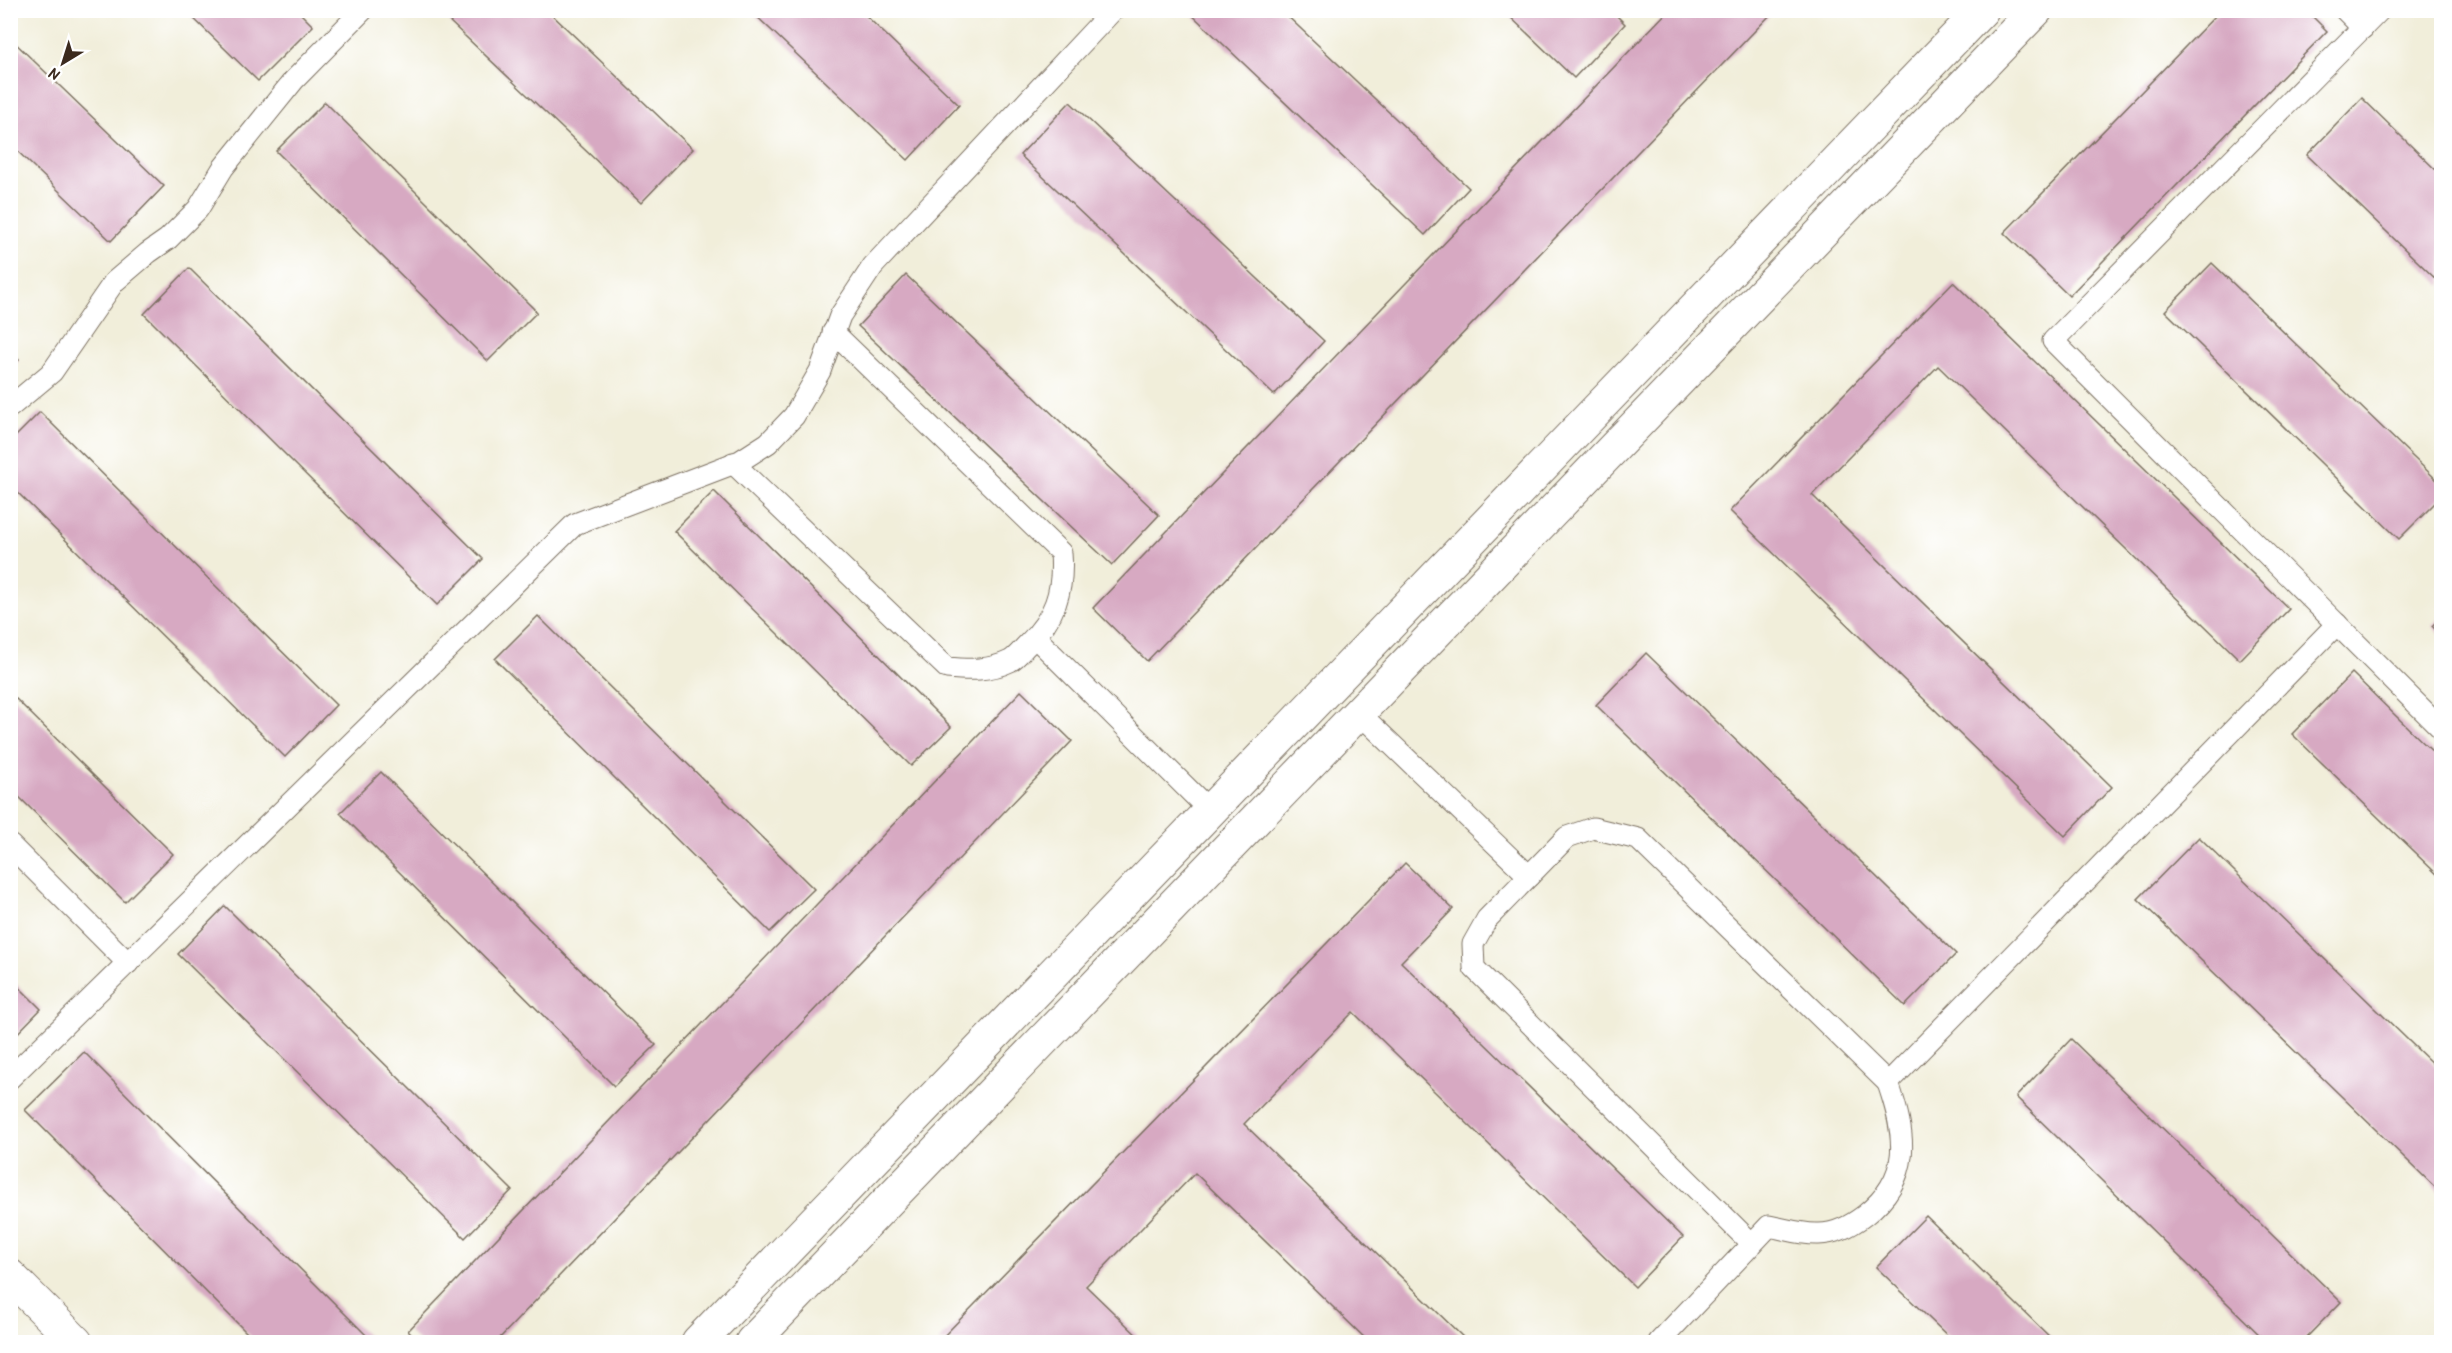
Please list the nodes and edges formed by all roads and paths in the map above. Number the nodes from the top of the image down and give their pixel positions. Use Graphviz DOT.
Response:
graph roads {
  1 [pos="363,10"];
  2 [pos="1113,10"];
  3 [pos="1982,10"];
  4 [pos="2036,10"];
  5 [pos="2345,10"];
  6 [pos="2380,10"];
  7 [pos="2363,28"];
  8 [pos="833,332"];
  9 [pos="10,407"];
  10 [pos="733,463"];
  11 [pos="2337,624"];
  12 [pos="1035,638"];
  13 [pos="1359,713"];
  14 [pos="2442,729"];
  15 [pos="1210,812"];
  16 [pos="10,845"];
  17 [pos="1529,876"];
  18 [pos="128,963"];
  19 [pos="10,1078"];
  20 [pos="1888,1083"];
  21 [pos="1752,1244"];
  22 [pos="10,1276"];
  23 [pos="76,1342"];
  24 [pos="698,1342"];
  25 [pos="752,1342"];
  26 [pos="1659,1342"];
  1 -- 9 [label="lane"];
  2 -- 8 [label="lane"];
  3 -- 15 [label="street"];
  4 -- 13 [label="street"];
  5 -- 7 [label="lane"];
  6 -- 7 [label="lane"];
  7 -- 11 [label="lane"];
  8 -- 10 [label="lane"];
  8 -- 12 [label="lane"];
  10 -- 12 [label="lane"];
  10 -- 18 [label="lane"];
  11 -- 14 [label="lane"];
  11 -- 20 [label="lane"];
  12 -- 15 [label="lane"];
  13 -- 17 [label="lane"];
  13 -- 25 [label="street"];
  15 -- 24 [label="street"];
  16 -- 18 [label="lane"];
  17 -- 20 [label="lane"];
  17 -- 21 [label="lane"];
  18 -- 19 [label="lane"];
  20 -- 21 [label="lane"];
  21 -- 26 [label="lane"];
  22 -- 23 [label="street"];
}
